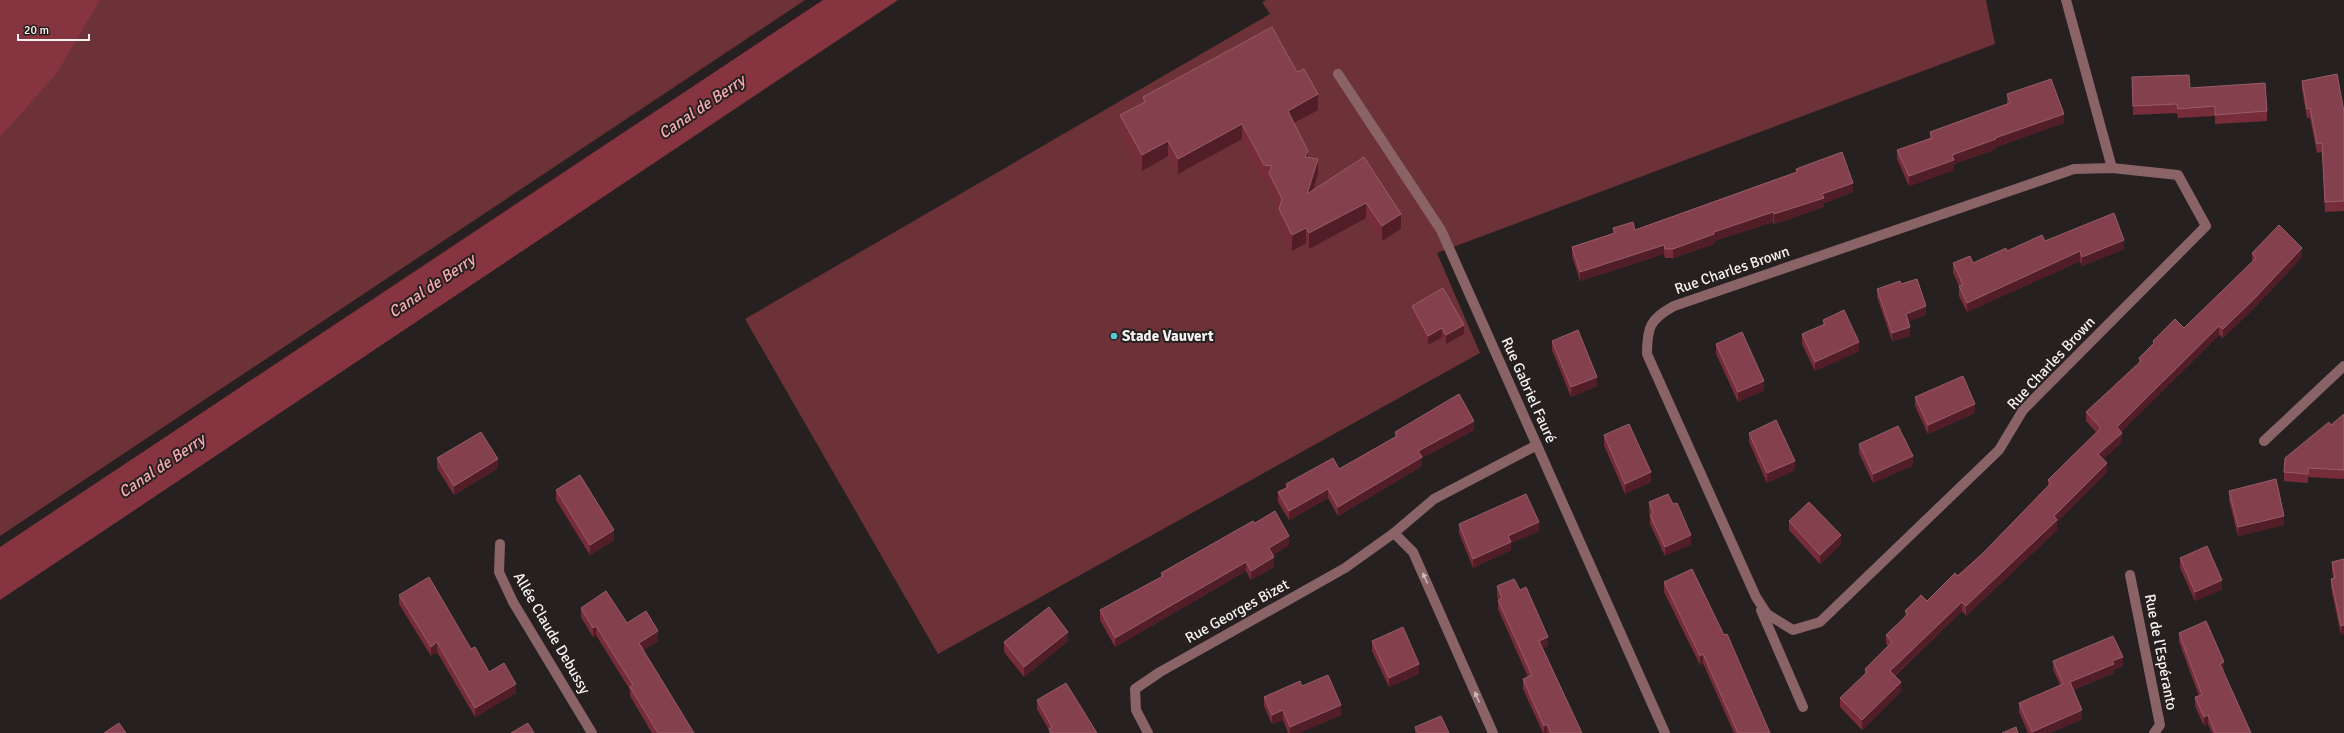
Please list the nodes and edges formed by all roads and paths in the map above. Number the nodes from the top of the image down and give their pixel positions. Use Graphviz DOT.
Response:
graph roads {
  1 [pos="2066,0"];
  2 [pos="1338,74"];
  3 [pos="2112,168"];
  4 [pos="2344,366"];
  5 [pos="2264,441"];
  6 [pos="1537,445"];
  7 [pos="1394,533"];
  8 [pos="500,544"];
  9 [pos="2130,575"];
  10 [pos="1756,597"];
  11 [pos="1803,707"];
  12 [pos="592,733"];
  13 [pos="1148,733"];
  14 [pos="1493,733"];
  15 [pos="1665,733"];
  16 [pos="2154,733"];
  1 -- 3 [label="street"];
  2 -- 6 [label="street, Rue Gabriel Fauré"];
  3 -- 10 [label="street, Rue Charles Brown"];
  3 -- 10 [label="street, Rue Charles Brown"];
  4 -- 5 [label="street"];
  6 -- 7 [label="street, Rue Georges Bizet"];
  6 -- 15 [label="street, Rue Gabriel Fauré"];
  7 -- 13 [label="street, Rue Georges Bizet"];
  14 -- 7 [label="street, one-way"];
  8 -- 12 [label="street, Allée Claude Debussy"];
  9 -- 16 [label="street, Rue de l'Espéranto"];
  10 -- 11 [label="street, Rue Charles Brown"];
}
